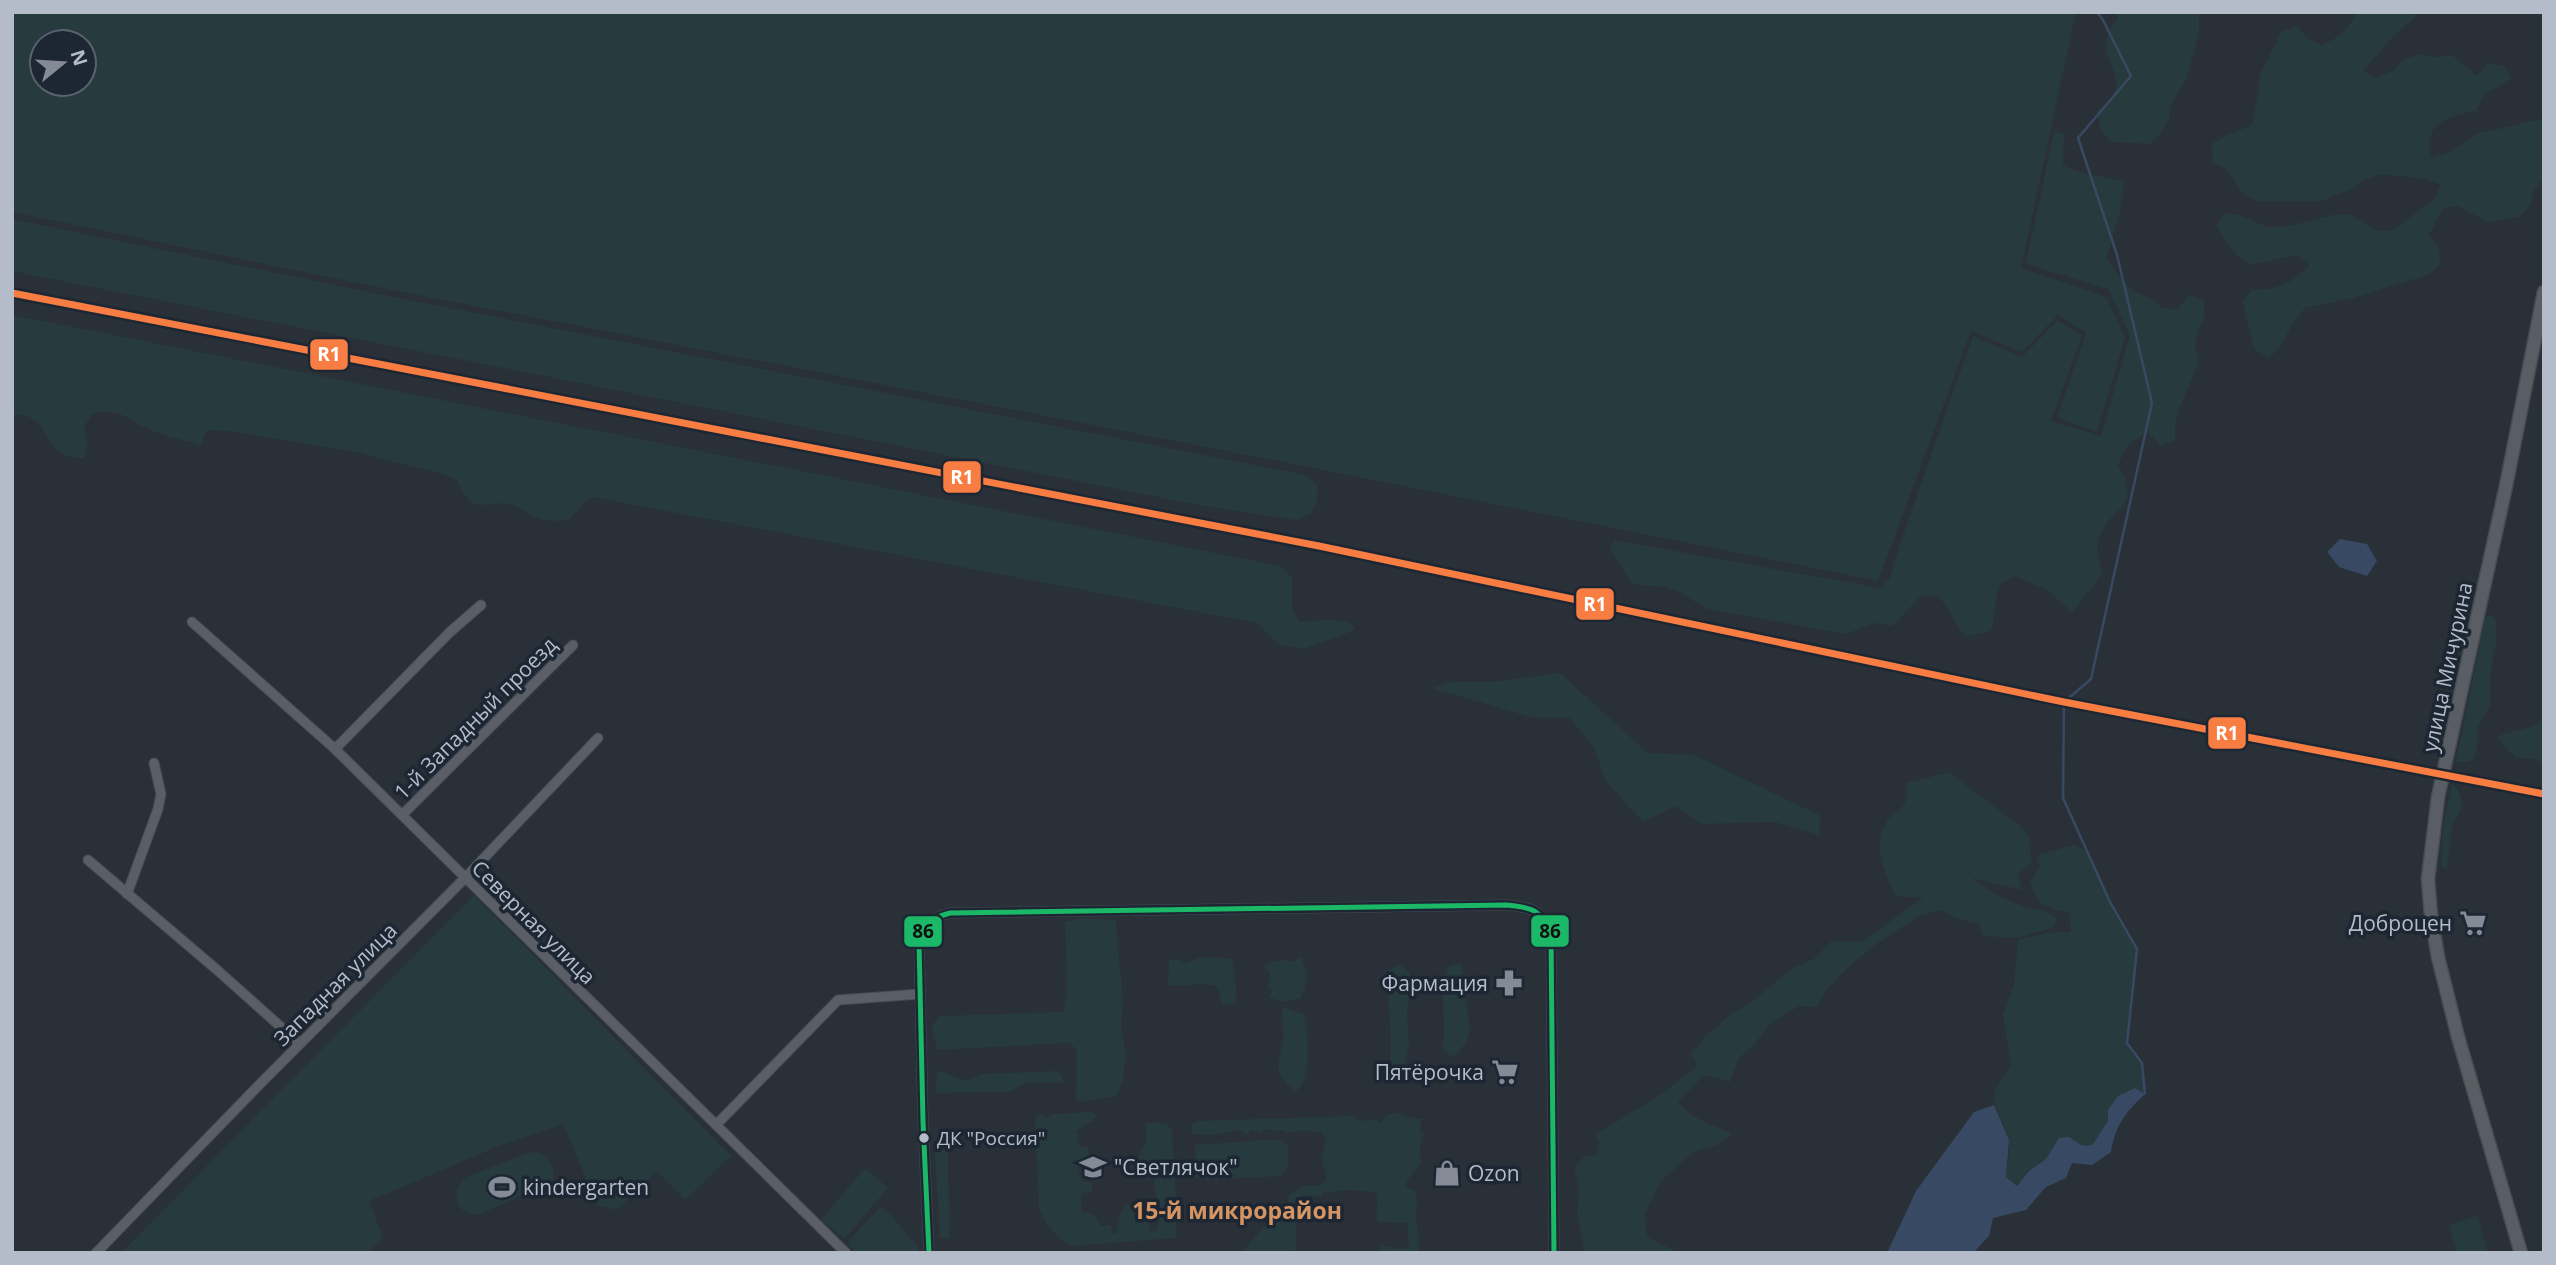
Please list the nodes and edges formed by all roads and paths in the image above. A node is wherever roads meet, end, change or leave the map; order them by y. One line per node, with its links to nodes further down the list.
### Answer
1 (2544, 292): 19 (main road, улица Мичурина)
2 (481, 605): 6 (street)
3 (192, 622): 6 (street, Северная улица)
4 (573, 645): 8 (street, 1-й Западный проезд)
5 (598, 738): 10 (street, Западная улица)
6 (335, 749): 8 (street, Северная улица)
7 (154, 763): 11 (street)
8 (402, 815): 10 (street, Северная улица)
9 (88, 860): 11 (street)
10 (465, 878): 13 (street, Западная улица); 14 (street, Северная улица)
11 (127, 894): 13 (street)
12 (920, 995): 14 (street); 17 (street); 18 (street)
13 (300, 1044): 15 (street, Западная улица)
14 (716, 1125): 16 (street, Северная улица)
15 (96, 1253)
16 (846, 1253)
17 (929, 1253)
18 (1554, 1253)
19 (2521, 1253)

